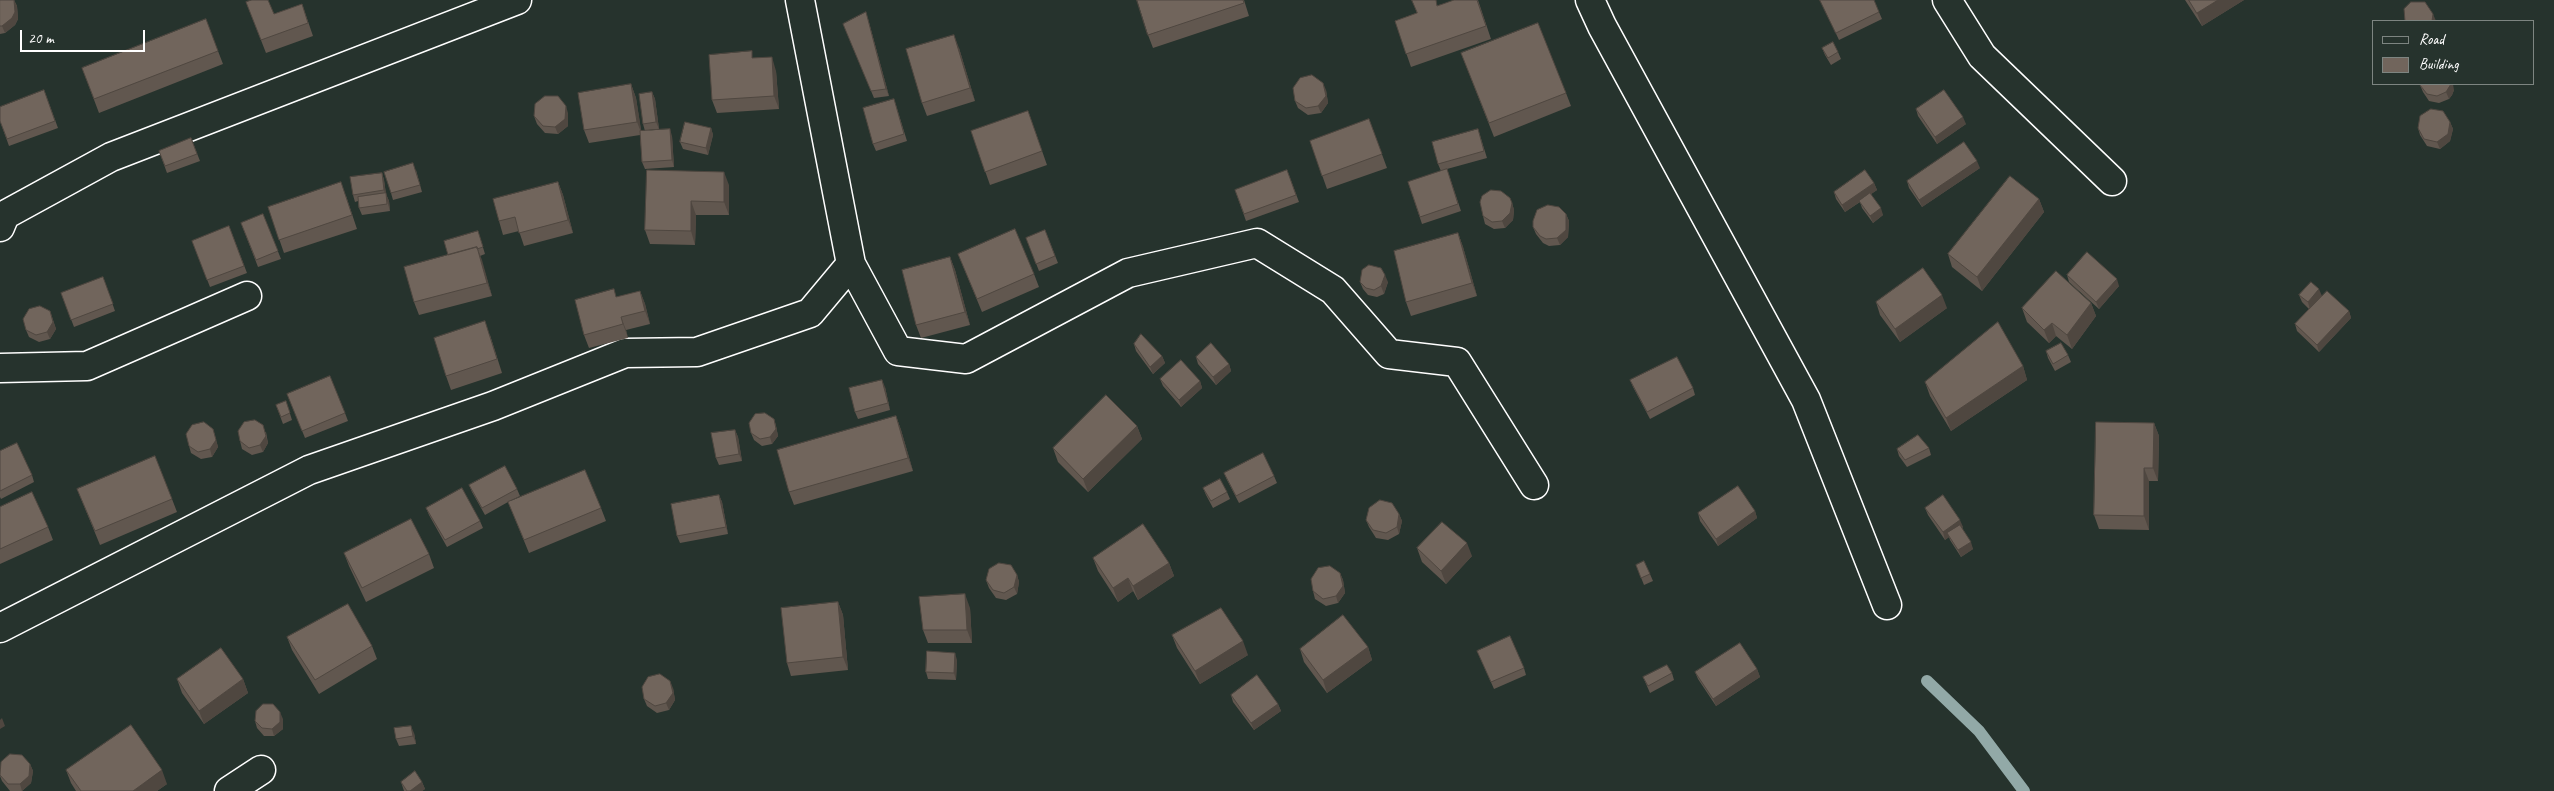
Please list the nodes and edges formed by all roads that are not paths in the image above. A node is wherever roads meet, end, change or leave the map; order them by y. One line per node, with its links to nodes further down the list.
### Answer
1 (517, 0): 6 (street)
2 (800, 0): 7 (street)
3 (1590, 0): 11 (street)
4 (1947, 0): 5 (street)
5 (2112, 181)
6 (0, 227)
7 (851, 264): 10 (street); 12 (street)
8 (247, 296): 9 (street)
9 (0, 368)
10 (1534, 485)
11 (1887, 605)
12 (0, 628)
13 (261, 770): 14 (street)
14 (229, 791)

